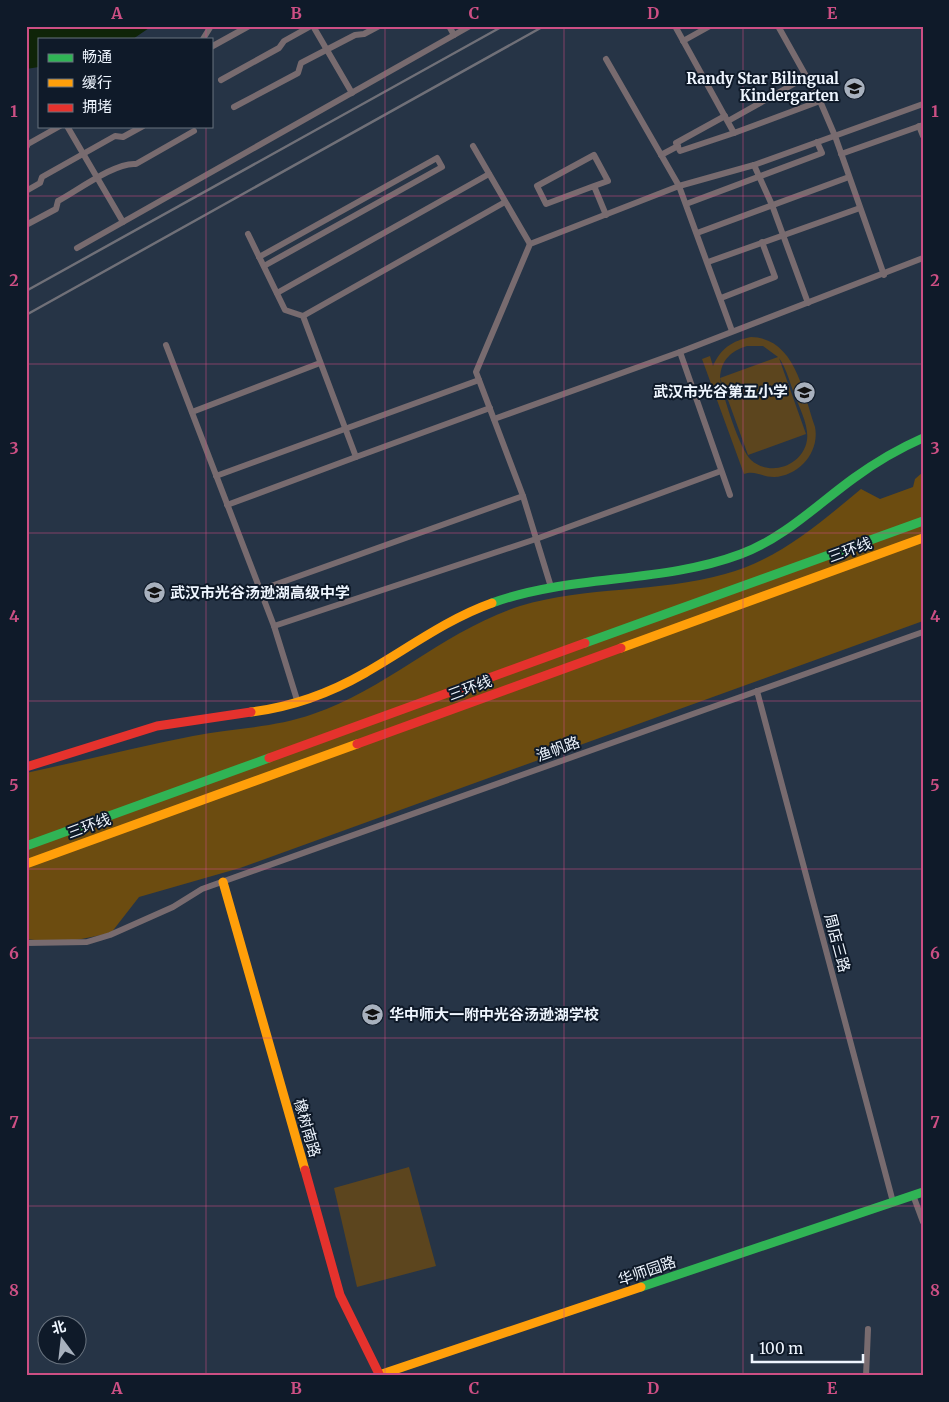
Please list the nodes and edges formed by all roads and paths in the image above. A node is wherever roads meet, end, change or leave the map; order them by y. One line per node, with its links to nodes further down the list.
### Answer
1 (211, 26): 11 (street)
2 (249, 26): 13 (street)
3 (312, 26): 14 (street); 17 (street)
4 (378, 26): 14 (street)
5 (449, 26): 10 (street)
6 (470, 26): 10 (street)
7 (675, 26): 12 (street)
8 (710, 26): 12 (street)
9 (778, 26): 16 (street)
10 (454, 35): 18 (street)
11 (204, 38)
12 (683, 41): 22 (street)
13 (212, 46)
14 (327, 50): 18 (street); 21 (street)
15 (606, 59): 37 (street)
16 (806, 77): 19 (street); 22 (street)
17 (221, 80)
18 (352, 93): 52 (street)
19 (820, 101): 28 (street); 29 (street)
20 (923, 104): 29 (street)
21 (234, 107)
22 (726, 118): 28 (street); 33 (street)
23 (921, 125): 30 (street); 36 (street)
24 (56, 128): 34 (street)
25 (68, 128): 35 (street)
26 (139, 128): 35 (street)
27 (194, 131): 42 (street)
28 (734, 133): 33 (street)
29 (835, 136): 31 (street); 36 (street)
30 (923, 136)
31 (817, 142): 38 (street); 40 (street)
32 (473, 146): 39 (street)
33 (678, 146): 37 (street)
34 (26, 148)
35 (83, 154): 42 (street); 45 (street)
36 (842, 154): 41 (street)
37 (661, 155): 44 (street)
38 (754, 165): 40 (street); 44 (street)
39 (489, 174): 46 (street); 66 (street)
40 (761, 176): 47 (street); 48 (street)
41 (849, 177): 48 (street); 49 (street)
42 (98, 179): 52 (street); 54 (street)
43 (594, 186): 43 (street); 51 (street)
44 (679, 186): 47 (street); 51 (street)
45 (26, 191)
46 (505, 202): 59 (street); 69 (street)
47 (686, 204): 55 (street)
48 (772, 206): 55 (street); 57 (street)
49 (860, 208): 57 (street); 65 (street)
50 (337, 214): 53 (street); 53 (street); 61 (street)
51 (606, 215): 59 (street)
52 (124, 222): 60 (street)
53 (342, 223): 64 (street)
54 (26, 225)
55 (696, 233): 63 (street)
56 (248, 234): 61 (street)
57 (783, 235): 58 (street); 68 (street)
58 (762, 242): 63 (street); 67 (street)
59 (530, 244): 74 (street)
60 (76, 248)
61 (259, 257): 64 (street)
62 (923, 258): 65 (street)
63 (708, 262): 67 (street)
64 (264, 266): 66 (street)
65 (884, 275): 68 (street)
66 (277, 293): 69 (street)
67 (721, 298): 70 (street)
68 (808, 303): 70 (street)
69 (303, 316): 73 (street)
70 (732, 331): 72 (street)
71 (166, 344): 76 (street)
72 (680, 352): 77 (street); 81 (street)
73 (320, 363): 76 (street); 78 (street)
74 (479, 380): 75 (street); 78 (street)
75 (490, 408): 77 (street); 80 (street)
76 (192, 412): 82 (street)
77 (494, 419): 83 (street)
78 (345, 429): 80 (street); 82 (street)
79 (923, 438): 89 (main road)
80 (356, 457): 85 (street)
81 (721, 471): 84 (street); 88 (street)
82 (216, 476): 85 (street)
83 (523, 496): 88 (street); 90 (street)
84 (730, 496)
85 (228, 505): 90 (street)
86 (923, 521): 96 (main road, 三环线)
87 (923, 538): 97 (main road, 三环线)
88 (536, 539): 89 (street); 91 (street)
89 (551, 587): 94 (main road)
90 (260, 590): 91 (street)
91 (274, 626): 94 (street)
92 (923, 632): 93 (street, 渔帆路)
93 (757, 691): 98 (street, 渔帆路); 102 (street, 周店三路)
94 (298, 703): 95 (main road)
95 (26, 767)
96 (26, 846)
97 (26, 864)
98 (223, 882): 99 (street, 渔帆路); 105 (main road, 橡树南路)
99 (26, 943)
100 (923, 1192): 101 (main road, 华师园路)
101 (913, 1196): 102 (main road, 华师园路); 103 (street)
102 (893, 1202): 105 (main road, 华师园路)
103 (923, 1222)
104 (868, 1329): 106 (street)
105 (379, 1375)
106 (866, 1376)

